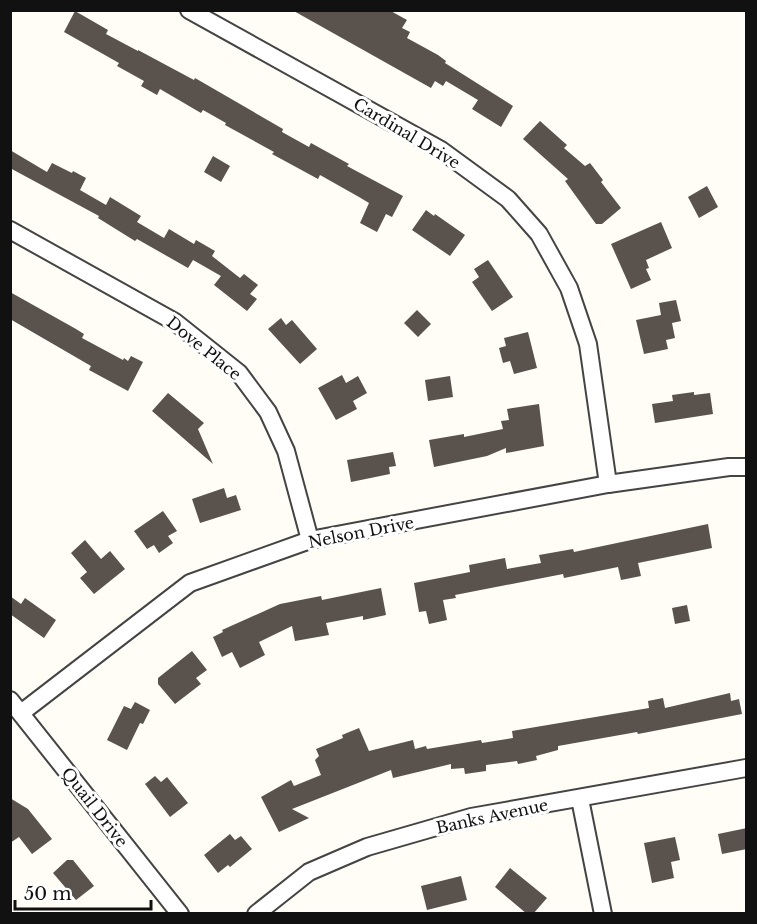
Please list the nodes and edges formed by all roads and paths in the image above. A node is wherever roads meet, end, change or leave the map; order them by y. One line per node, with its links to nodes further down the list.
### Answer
1 (189, 10): 4 (street, Cardinal Drive)
2 (10, 230): 5 (street, Dove Place)
3 (747, 467): 4 (street, Nelson Drive)
4 (608, 484): 5 (street, Nelson Drive)
5 (310, 540): 7 (street, Nelson Drive)
6 (10, 700): 7 (street, Quail Drive)
7 (21, 713): 10 (street, Quail Drive)
8 (747, 768): 9 (street, Banks Avenue)
9 (580, 799): 11 (street, Banks Avenue); 12 (street)
10 (180, 914)
11 (256, 914)
12 (603, 914)

